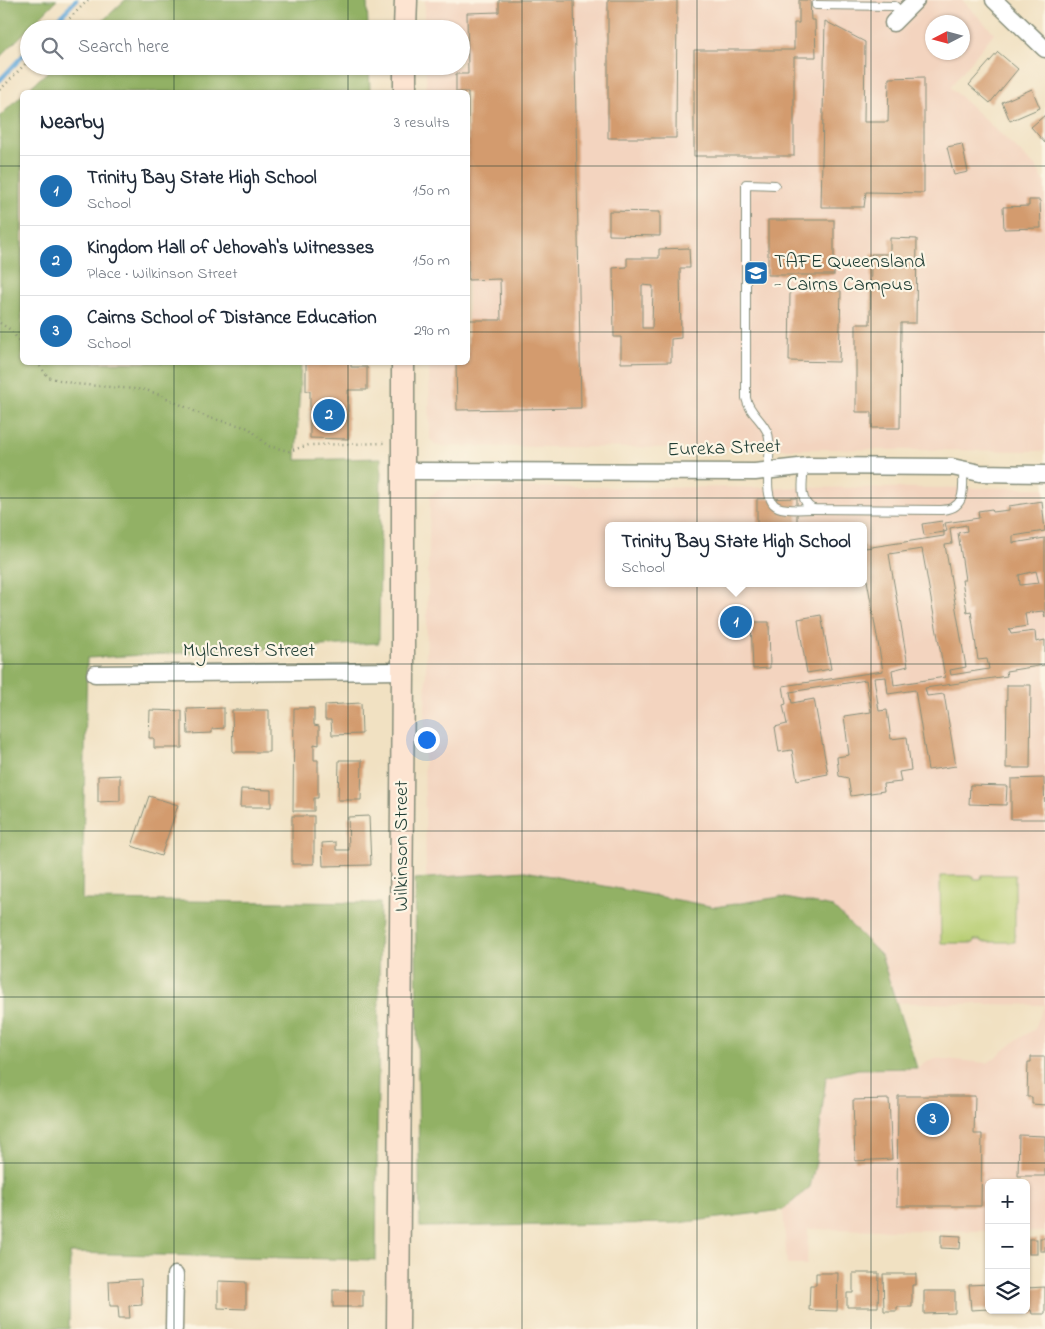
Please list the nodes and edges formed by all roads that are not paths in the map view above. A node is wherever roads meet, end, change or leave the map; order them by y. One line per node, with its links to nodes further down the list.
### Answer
1 (406, 0): 6 (street)
2 (916, 0): 5 (street)
3 (994, 0): 7 (street)
4 (816, 5): 5 (lane)
5 (897, 18)
6 (406, 20)
7 (1045, 49)
8 (405, 75): 9 (street)
9 (405, 90)
10 (775, 184): 15 (lane)
11 (403, 365): 14 (street, Wilkinson Street)
12 (804, 467): 13 (street, Eureka Street); 15 (street, Eureka Street); 17 (lane)
13 (962, 469): 16 (street, Eureka Street); 17 (lane)
14 (402, 471): 15 (street, Eureka Street); 18 (street, Wilkinson Street)
15 (769, 471): 17 (lane)
16 (1045, 474)
17 (813, 509)
18 (404, 671): 19 (street, Mylchrest Street); 22 (street, Wilkinson Street)
19 (96, 674)
20 (174, 1275): 21 (street)
21 (174, 1329)
22 (398, 1329)

